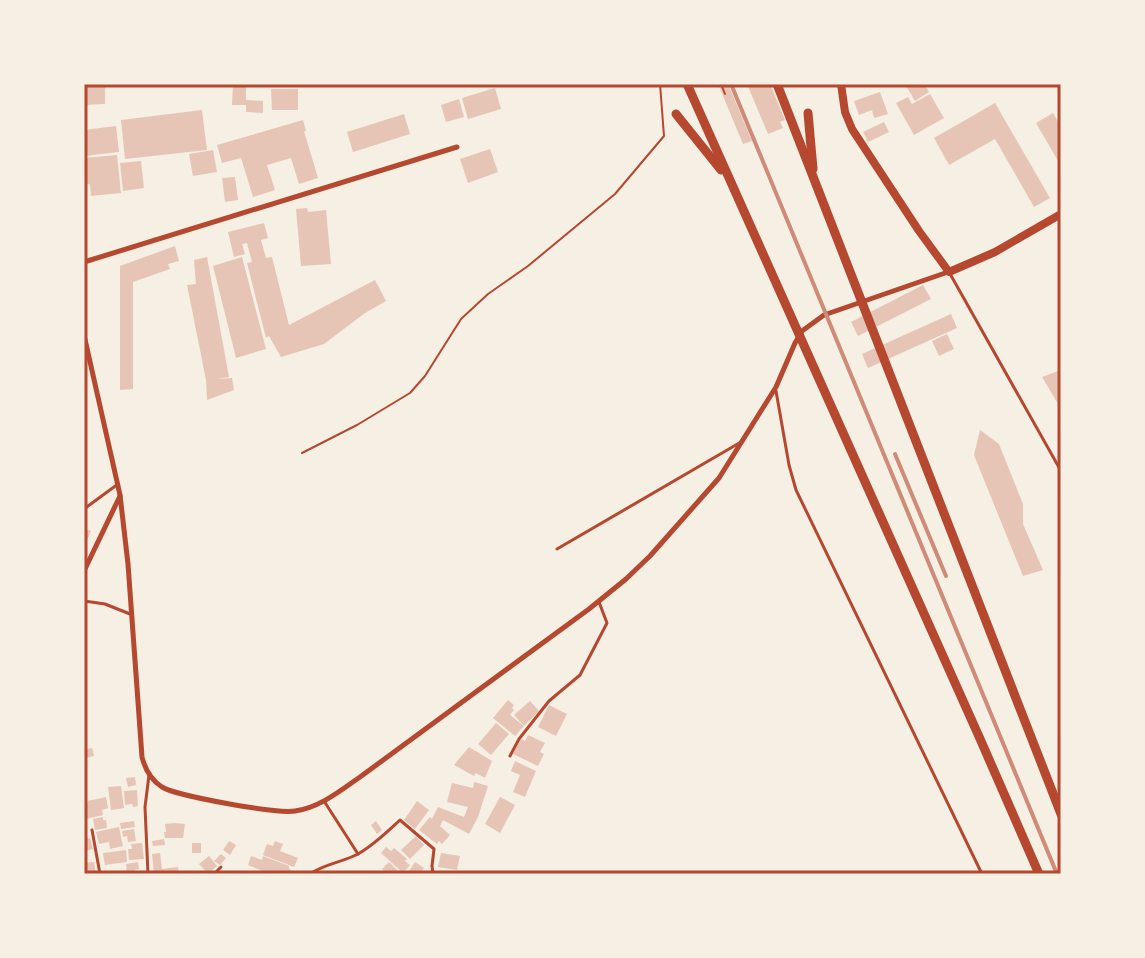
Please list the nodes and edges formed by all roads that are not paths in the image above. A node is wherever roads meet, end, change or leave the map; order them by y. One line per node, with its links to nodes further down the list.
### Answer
1 (687, 84): 8 (main road)
2 (777, 84): 7 (main road)
3 (841, 84): 11 (main road)
4 (808, 113): 7 (main road)
5 (676, 114): 8 (main road)
6 (457, 147): 10 (street)
7 (814, 176): 27 (main road)
8 (733, 185): 37 (main road)
9 (1061, 214): 11 (main road)
10 (84, 262)
11 (949, 272): 13 (street); 15 (lane)
12 (84, 335): 16 (street)
13 (776, 387): 14 (street); 36 (lane)
14 (744, 440): 19 (lane); 22 (street)
15 (1061, 471)
16 (118, 484): 17 (street); 18 (lane)
17 (120, 495): 20 (street); 23 (street)
18 (84, 509)
19 (557, 549)
20 (84, 571)
21 (84, 601): 23 (lane)
22 (599, 602): 24 (lane); 26 (street)
23 (132, 615): 25 (street)
24 (510, 756)
25 (149, 775): 26 (street); 32 (lane)
26 (324, 801): 29 (lane)
27 (1061, 814)
28 (92, 830): 31 (lane)
29 (358, 854): 34 (lane); 35 (lane)
30 (221, 867): 33 (lane)
31 (100, 874)
32 (148, 874)
33 (214, 874)
34 (310, 874)
35 (433, 874)
36 (982, 874)
37 (1039, 874)

